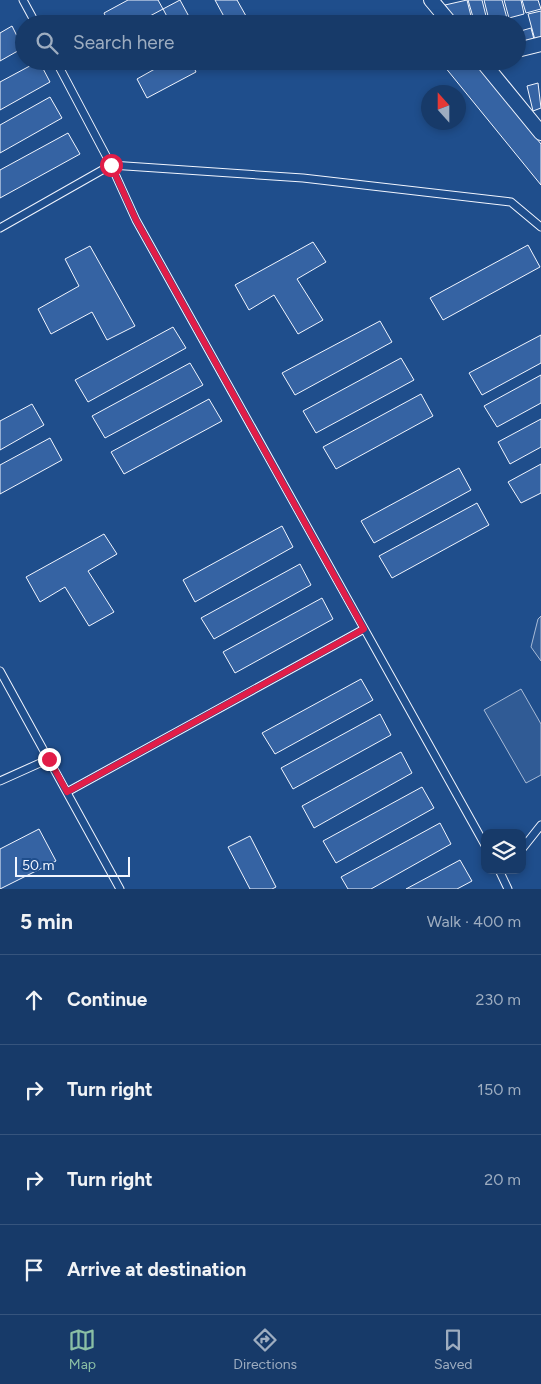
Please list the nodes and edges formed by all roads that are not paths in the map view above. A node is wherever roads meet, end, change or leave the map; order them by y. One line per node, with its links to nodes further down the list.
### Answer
1 (23, 0): 3 (lane)
2 (434, 0): 4 (street)
3 (31, 15)
4 (445, 15)
5 (541, 44): 6 (street)
6 (526, 48)
7 (61, 70): 11 (lane)
8 (491, 70): 9 (street)
9 (535, 115): 10 (street)
10 (541, 133)
11 (111, 165): 12 (lane); 13 (lane); 14 (lane)
12 (541, 227)
13 (0, 228)
14 (364, 629): 18 (lane); 20 (lane)
15 (0, 670): 16 (lane)
16 (49, 759): 17 (lane); 18 (lane)
17 (0, 781)
18 (67, 792): 23 (lane)
19 (541, 826): 21 (lane)
20 (481, 838)
21 (526, 844)
22 (503, 874): 24 (lane)
23 (120, 889)
24 (508, 889)

